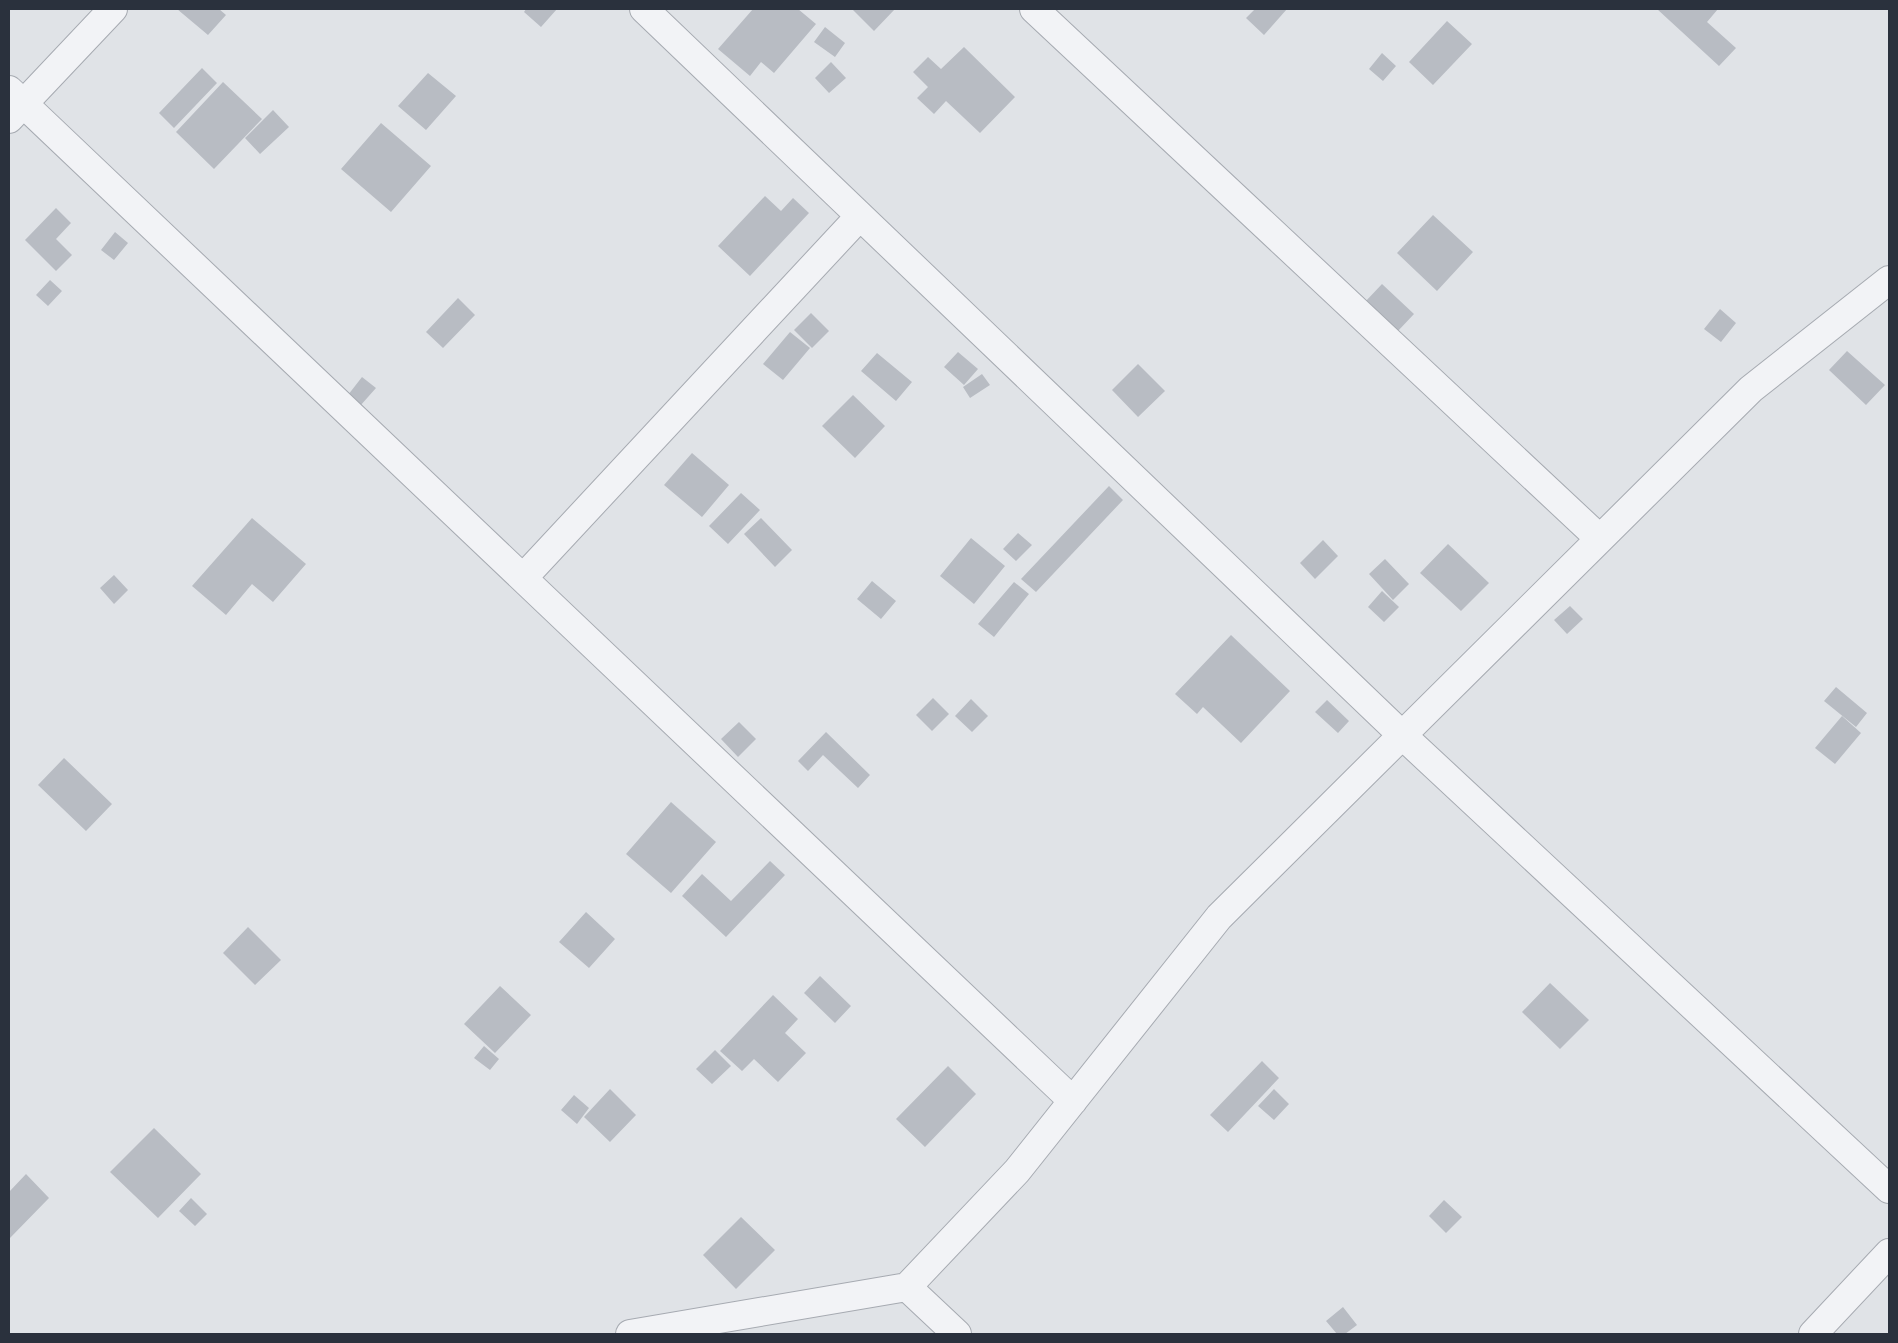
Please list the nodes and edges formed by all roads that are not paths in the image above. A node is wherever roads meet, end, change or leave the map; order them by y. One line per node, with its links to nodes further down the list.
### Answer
1 (113, 9): 4 (street)
2 (644, 9): 5 (street)
3 (1048, 13): 7 (street)
4 (13, 104): 8 (street)
5 (860, 216): 8 (street); 9 (street)
6 (1889, 280): 7 (street)
7 (1600, 539): 9 (street)
8 (523, 578): 10 (street)
9 (1402, 735): 10 (street); 11 (street)
10 (1073, 1100): 13 (street)
11 (1889, 1189)
12 (1889, 1253): 16 (street)
13 (907, 1287): 14 (street); 15 (street)
14 (630, 1334)
15 (957, 1334)
16 (1813, 1334)

